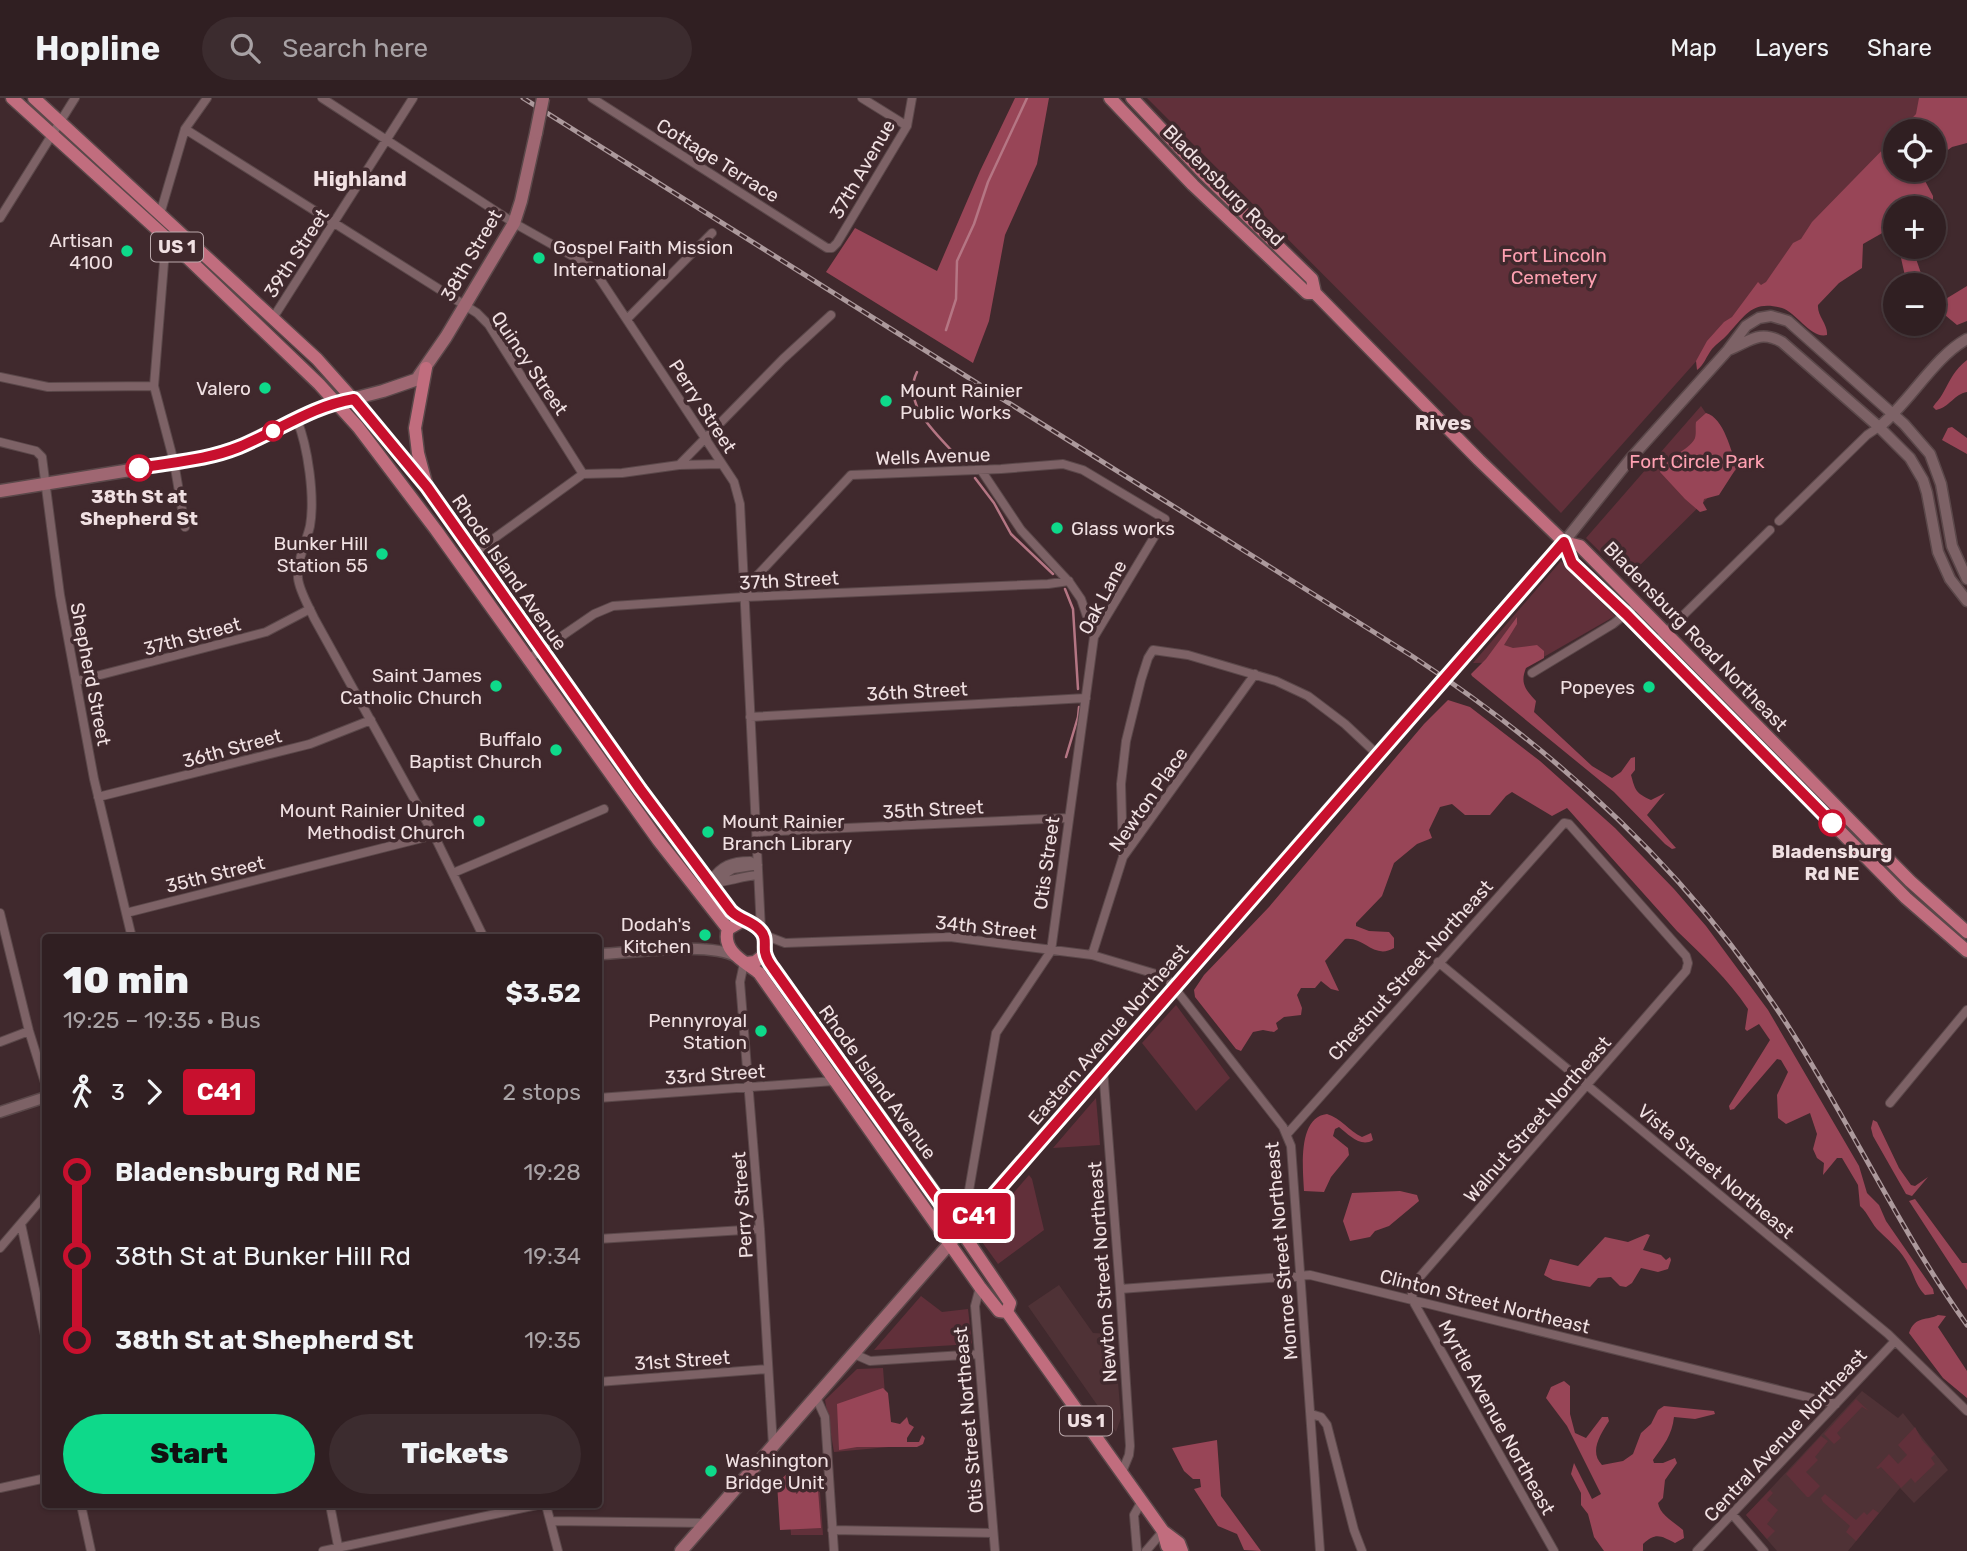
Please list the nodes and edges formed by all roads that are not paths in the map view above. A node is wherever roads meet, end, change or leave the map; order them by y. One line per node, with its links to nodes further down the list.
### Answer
1 (12, 98): 16 (main road, Rhode Island Avenue / US 1)
2 (34, 98): 13 (main road, Rhode Island Avenue / US 1)
3 (75, 98): 13 (street)
4 (207, 98): 15 (street)
5 (322, 98): 17 (street, Perry Street)
6 (413, 98): 17 (street, 39th Street)
7 (543, 98): 21 (main road, 38th Street, bridge)
8 (592, 98): 24 (street, Cottage Terrace)
9 (862, 98): 14 (street)
10 (912, 98): 14 (street, 37th Avenue)
11 (1110, 98): 25 (main road, Bladensburg Road)
12 (1132, 98): 25 (main road, Bladensburg Road)
13 (60, 122): 16 (street); 18 (main road, Rhode Island Avenue / US 1)
14 (907, 126): 24 (street, 37th Avenue)
15 (185, 128): 18 (street); 20 (street, Quincy Street)
16 (52, 136): 19 (street); 23 (main road, Rhode Island Avenue / US 1)
17 (387, 140): 20 (street, 39th Street); 21 (street, Perry Street)
18 (160, 214): 28 (main road, Rhode Island Avenue / US 1)
19 (0, 218)
20 (335, 221): 26 (street, Quincy Street); 28 (street, 39th Street)
21 (514, 223): 26 (main road, 38th Street); 29 (street, Perry Street)
22 (712, 233): 29 (street)
23 (166, 238): 34 (street); 36 (main road, Rhode Island Avenue / US 1)
24 (827, 248)
25 (1315, 293): 54 (main road, Bladensburg Road)
26 (465, 304): 32 (main road, 38th Street); 46 (street, Quincy Street)
27 (831, 315): 40 (street)
28 (273, 318): 35 (main road, Rhode Island Avenue / US 1)
29 (627, 319): 40 (street, Perry Street)
30 (1967, 339): 37 (street)
31 (1728, 350): 37 (street); 39 (street); 54 (street)
32 (426, 369): 35 (main road, 38th Street); 48 (main road)
33 (0, 377): 34 (street)
34 (154, 386): 42 (street)
35 (354, 399): 36 (main road, 38th Street); 48 (main road, Rhode Island Avenue / US 1)
36 (335, 402): 38 (main road, 38th Street); 67 (main road, Rhode Island Avenue / US 1)
37 (1895, 415): 39 (street); 56 (street)
38 (297, 420): 42 (main road, 38th Street); 61 (street)
39 (1879, 427): 51 (street); 59 (street)
40 (706, 439): 43 (street); 44 (street, Perry Street)
41 (0, 442): 47 (street, Shepherd Street)
42 (174, 462): 47 (main road, 38th Street); 52 (street)
43 (679, 464): 44 (street); 46 (street)
44 (721, 464): 58 (street, Perry Street)
45 (981, 470): 50 (street, Wells Avenue); 57 (street); 58 (street, Wells Avenue)
46 (583, 474): 55 (street)
47 (45, 485): 49 (main road, 38th Street); 71 (street, Shepherd Street)
48 (427, 487): 55 (main road, Rhode Island Avenue / US 1)
49 (0, 491)
50 (1165, 519): 64 (street, Oak Lane)
51 (1779, 521)
52 (185, 527)
53 (1770, 530): 63 (street)
54 (1564, 542): 60 (main road, Bladensburg Road Northeast); 62 (main road, Bladensburg Road Northeast); 76 (main road, Eastern Avenue Northeast, bridge)
55 (474, 553): 66 (main road, Rhode Island Avenue / US 1)
56 (1967, 579)
57 (1069, 581): 58 (street, 37th Street); 64 (street)
58 (744, 597): 66 (street, 37th Street); 74 (street, Perry Street)
59 (1967, 601)
60 (1638, 604): 62 (street); 63 (main road, Bladensburg Road Northeast)
61 (310, 609): 71 (street, 37th Street); 75 (street)
62 (1626, 614): 65 (main road, Bladensburg Road Northeast); 68 (street)
63 (1667, 632): 65 (street); 70 (main road, Bladensburg Road Northeast)
64 (1094, 637): 73 (street, Oak Lane)
65 (1655, 643): 72 (main road, Bladensburg Road Northeast)
66 (541, 650): 67 (street, 37th Street); 87 (main road, Rhode Island Avenue / US 1)
67 (527, 660): 87 (main road, Rhode Island Avenue / US 1)
68 (1532, 673)
69 (1255, 674): 76 (street); 83 (street, Newton Place); 83 (street)
70 (1707, 675): 72 (main road); 93 (main road, Bladensburg Road Northeast)
71 (77, 681): 77 (street, Shepherd Street)
72 (1697, 685): 101 (main road, Bladensburg Road Northeast)
73 (1086, 698): 74 (street, 36th Street); 79 (street, Otis Street)
74 (750, 717): 81 (street, Perry Street)
75 (371, 719): 77 (street, 36th Street); 82 (street)
76 (1377, 754): 107 (main road, Eastern Avenue Northeast)
77 (98, 797): 90 (street, Shepherd Street)
78 (604, 809): 85 (street)
79 (1068, 818): 81 (street, 35th Street); 100 (street, Otis Street)
80 (1557, 829): 106 (street, Chestnut Street Northeast); 114 (street, Walnut Street Northeast)
81 (757, 832): 84 (street, Perry Street)
82 (434, 835): 85 (street); 90 (street, 35th Street)
83 (1123, 857): 104 (street, Newton Place)
84 (758, 863): 86 (street, Perry Street); 87 (street)
85 (453, 873): 96 (street)
86 (758, 876): 87 (street); 88 (street, Perry Street)
87 (705, 887): 91 (main road, Rhode Island Avenue / US 1); 92 (main road, Rhode Island Avenue / US 1)
88 (759, 895): 91 (street, Perry Street); 94 (street, Perry Street)
89 (0, 913): 97 (street)
90 (126, 913): 95 (street, Shepherd Street)
91 (744, 921): 92 (main road); 94 (main road, US 1)
92 (727, 932): 99 (street); 105 (main road, US 1)
93 (1967, 932)
94 (762, 933): 98 (street, 34th Street); 102 (main road, US 1)
95 (131, 934)
96 (482, 934)
97 (3, 943): 109 (street)
98 (785, 943): 100 (street, 34th Street); 102 (street, 34th Street)
99 (697, 949): 103 (street); 105 (street)
100 (1051, 951): 104 (street, 34th Street); 123 (street, Otis Street)
101 (1967, 951)
102 (766, 952): 105 (main road); 123 (main road, Rhode Island Avenue / US 1)
103 (602, 954)
104 (1092, 955): 107 (street, 34th Street)
105 (743, 961): 113 (main road, Rhode Island Avenue / US 1); 115 (street, Perry Street)
106 (1438, 962): 114 (street, Vista Street Northeast); 120 (street, Chestnut Street Northeast)
107 (1174, 988): 111 (main road, Eastern Avenue Northeast); 120 (street, Monroe Street Northeast)
108 (1967, 1010): 118 (street)
109 (29, 1031): 110 (street); 112 (street)
110 (0, 1042)
111 (1103, 1069): 123 (main road, Eastern Avenue Northeast); 130 (street, Newton Street Northeast)
112 (42, 1073)
113 (834, 1081): 115 (street, 33rd Street); 126 (main road, Rhode Island Avenue / US 1)
114 (1587, 1085): 131 (street, Walnut Street Northeast); 134 (street, Vista Street Northeast)
115 (749, 1087): 117 (street, 33rd Street); 124 (street, Perry Street)
116 (42, 1098): 119 (street)
117 (602, 1098)
118 (1890, 1103)
119 (0, 1112)
120 (1288, 1133): 128 (street, Monroe Street Northeast)
121 (42, 1198): 122 (street)
122 (21, 1224): 127 (street); 133 (street)
123 (963, 1228): 126 (main road, Eastern Avenue Northeast); 132 (main road, US 1)
124 (760, 1229): 125 (street); 137 (street, Perry Street)
125 (602, 1239)
126 (950, 1244): 129 (main road, US 1); 135 (main road, Eastern Avenue Northeast)
127 (0, 1248)
128 (1300, 1275): 130 (street, Clinton Street Northeast); 131 (street, Clinton Street Northeast); 142 (street, Monroe Street Northeast)
129 (980, 1287): 132 (main road, US 1); 136 (street, Otis Street Northeast)
130 (1121, 1289): 144 (street, Newton Street Northeast)
131 (1412, 1299): 140 (street, Clinton Street Northeast); 171 (street, Myrtle Avenue Northeast)
132 (1007, 1312): 144 (main road, US 1)
133 (42, 1324)
134 (1895, 1341): 140 (street, Central Avenue Northeast); 141 (street, Vista Street Northeast)
135 (853, 1354): 136 (street); 139 (main road, Eastern Avenue Northeast)
136 (979, 1354): 157 (street, Otis Street Northeast)
137 (768, 1369): 138 (street, 31st Street); 143 (street, Perry Street)
138 (602, 1382)
139 (816, 1397): 143 (main road, Eastern Avenue Northeast); 155 (street)
140 (1836, 1404): 152 (street, Central Avenue Northeast)
141 (1967, 1411)
142 (1311, 1414): 169 (street, Monroe Street Northeast); 170 (street)
143 (773, 1446): 154 (main road, Eastern Avenue Northeast)
144 (1122, 1472): 147 (main road, US 1)
145 (42, 1479): 146 (street)
146 (0, 1488)
147 (1142, 1501): 156 (main road, US 1); 165 (street)
148 (82, 1508): 159 (street)
149 (331, 1508): 158 (street)
150 (524, 1508): 158 (street)
151 (547, 1508): 153 (street)
152 (1732, 1514): 172 (street, Central Avenue Northeast); 173 (street)
153 (551, 1521): 154 (street); 161 (street)
154 (706, 1523): 162 (main road, Eastern Avenue Northeast)
155 (832, 1530): 157 (street); 163 (street)
156 (1163, 1531): 166 (street); 167 (main road, US 1); 168 (main road, US 1)
157 (993, 1533): 164 (street, Otis Street Northeast)
158 (339, 1549): 160 (street)
159 (91, 1551)
160 (323, 1551)
161 (558, 1551)
162 (681, 1551)
163 (834, 1551)
164 (995, 1551)
165 (1136, 1551)
166 (1146, 1551)
167 (1174, 1551)
168 (1182, 1551)
169 (1320, 1551)
170 (1362, 1551)
171 (1554, 1551)
172 (1697, 1551)
173 (1764, 1551)

